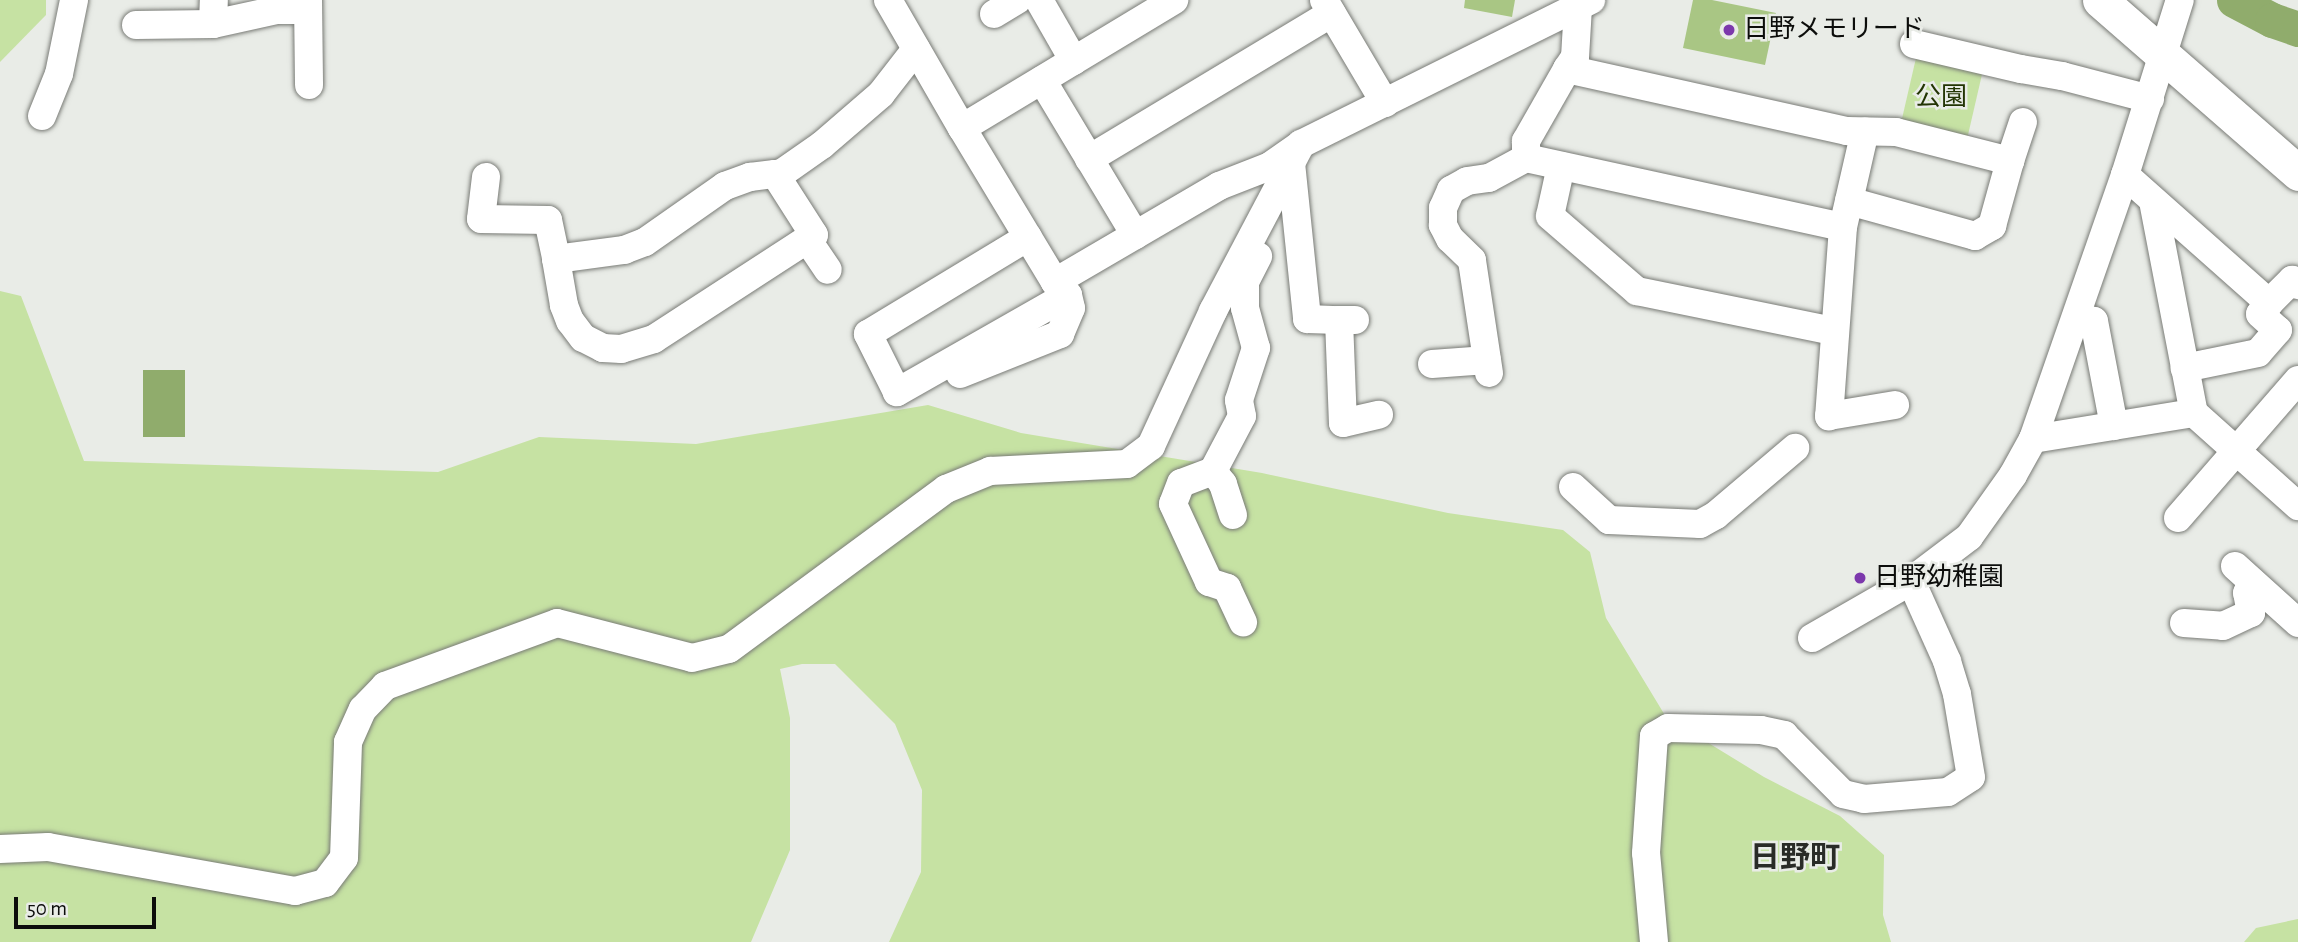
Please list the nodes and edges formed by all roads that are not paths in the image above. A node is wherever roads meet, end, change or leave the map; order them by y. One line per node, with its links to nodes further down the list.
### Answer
1 (74, 0): 22 (street)
2 (888, 0): 13 (street)
3 (1039, 0): 15 (street)
4 (1174, 0): 15 (street)
5 (2100, 0): 14 (main road)
6 (1585, 3): 16 (street); 20 (street)
7 (308, 5): 10 (street); 18 (street)
8 (1328, 7): 20 (street); 28 (street)
9 (2177, 10): 14 (street)
10 (213, 12): 11 (street)
11 (135, 25)
12 (1914, 44): 19 (street)
13 (916, 50): 21 (street); 24 (street); 32 (street)
14 (2164, 54): 19 (street); 31 (main road)
15 (1074, 61): 17 (street)
16 (1567, 69): 25 (street); 27 (street)
17 (1042, 80): 24 (street); 28 (street)
18 (309, 85)
19 (2150, 99): 33 (street)
20 (1385, 103): 26 (street)
21 (827, 115)
22 (42, 116)
23 (2023, 122): 29 (street)
24 (962, 128): 38 (street)
25 (1865, 131): 29 (street); 36 (street)
26 (1296, 154): 37 (street); 39 (street); 53 (street)
27 (1526, 158): 30 (street); 48 (street)
28 (1089, 159): 37 (street)
29 (2010, 161): 36 (street)
30 (1561, 166): 36 (street); 47 (street)
31 (2298, 173)
32 (775, 174): 40 (street); 41 (street)
33 (2125, 175): 35 (street); 46 (street)
34 (486, 177): 41 (street)
35 (2153, 201): 45 (street); 49 (street)
36 (1846, 214): 47 (street)
37 (1135, 235): 44 (street)
38 (1028, 237): 44 (street); 44 (street)
39 (1251, 238): 59 (street); 70 (street)
40 (807, 239): 41 (street); 42 (street)
41 (556, 260)
42 (828, 270)
43 (2295, 282): 45 (street)
44 (1062, 288)
45 (2269, 303): 49 (street)
46 (2076, 318): 55 (street); 56 (street)
47 (1833, 331): 54 (street)
48 (1432, 365)
49 (2185, 368): 52 (street)
50 (2298, 380): 58 (street)
51 (1895, 405): 54 (street)
52 (2194, 413): 55 (street); 58 (street)
53 (1379, 415)
54 (1829, 416): 57 (street)
55 (2114, 426): 56 (street)
56 (2033, 439): 65 (street)
57 (1795, 448): 60 (street); 61 (street)
58 (2236, 451): 62 (street); 64 (street)
59 (1213, 471): 63 (street); 66 (street)
60 (1784, 480)
61 (1589, 492)
62 (2298, 506)
63 (1233, 515)
64 (2178, 518)
65 (1911, 580): 69 (street); 71 (street)
66 (1243, 623)
67 (2184, 623): 68 (street)
68 (2298, 623)
69 (1812, 638)
70 (0, 849)
71 (1654, 942)

